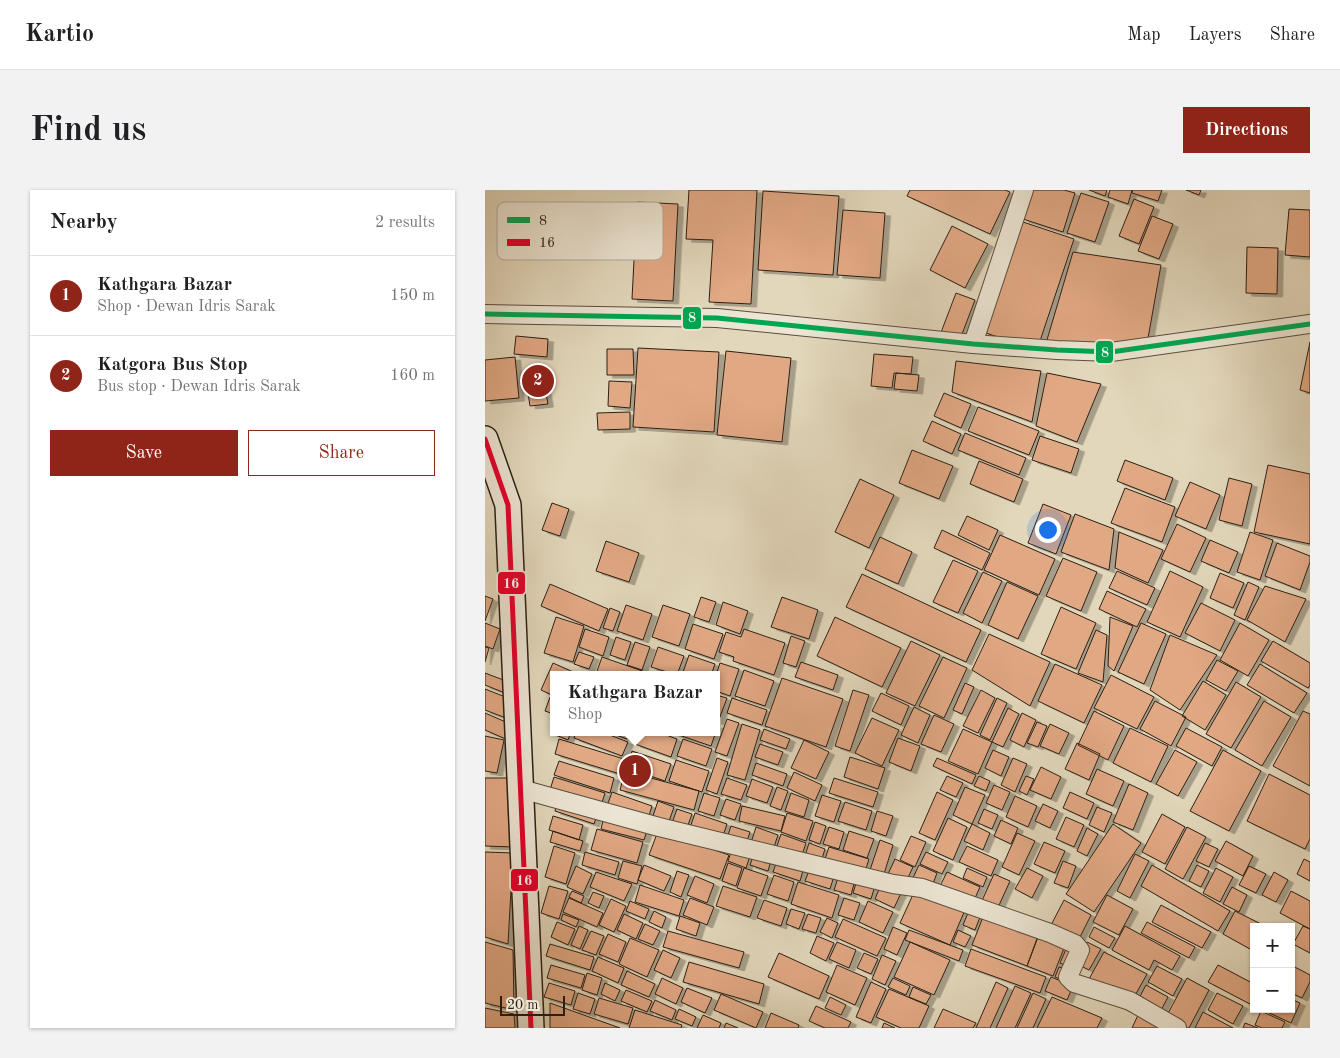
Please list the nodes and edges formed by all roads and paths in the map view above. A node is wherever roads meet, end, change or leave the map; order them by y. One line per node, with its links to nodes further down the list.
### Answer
1 (1024, 190): 4 (street)
2 (485, 314): 4 (street)
3 (1310, 324): 4 (street)
4 (973, 344)
5 (485, 439): 6 (main road)
6 (521, 789): 7 (main road); 8 (street)
7 (531, 1028)
8 (1177, 1028)

